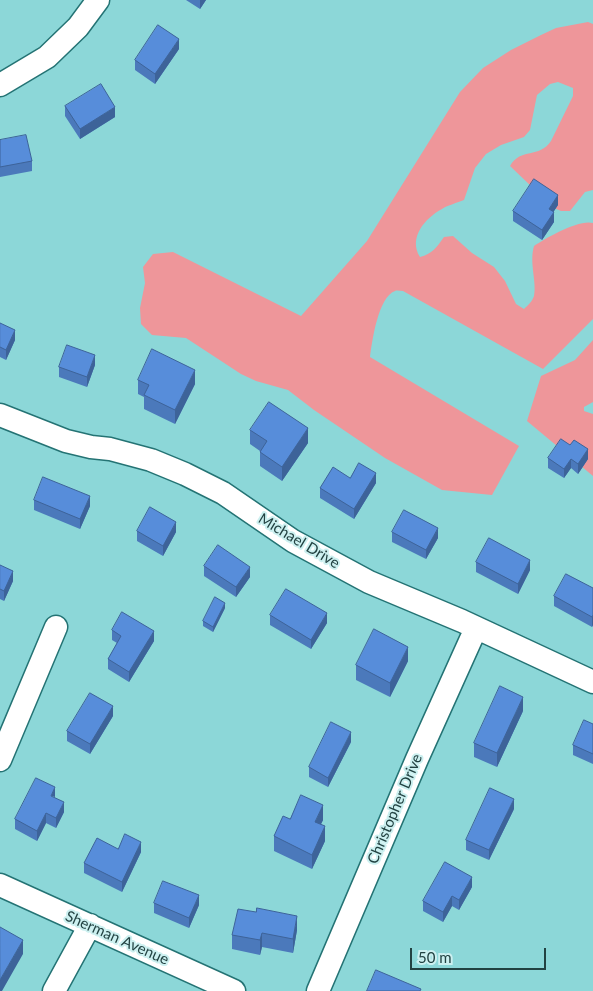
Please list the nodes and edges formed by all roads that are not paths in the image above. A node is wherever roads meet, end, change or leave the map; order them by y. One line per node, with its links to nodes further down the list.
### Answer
1 (98, 0): 2 (street)
2 (0, 85)
3 (0, 415): 5 (street, Michael Drive)
4 (56, 627): 7 (street)
5 (476, 628): 6 (street, Michael Drive); 12 (street, Christopher Drive)
6 (593, 682)
7 (0, 760)
8 (0, 885): 9 (street, Sherman Avenue)
9 (90, 925): 10 (street); 11 (street, Sherman Avenue)
10 (54, 991)
11 (234, 991)
12 (318, 991)

